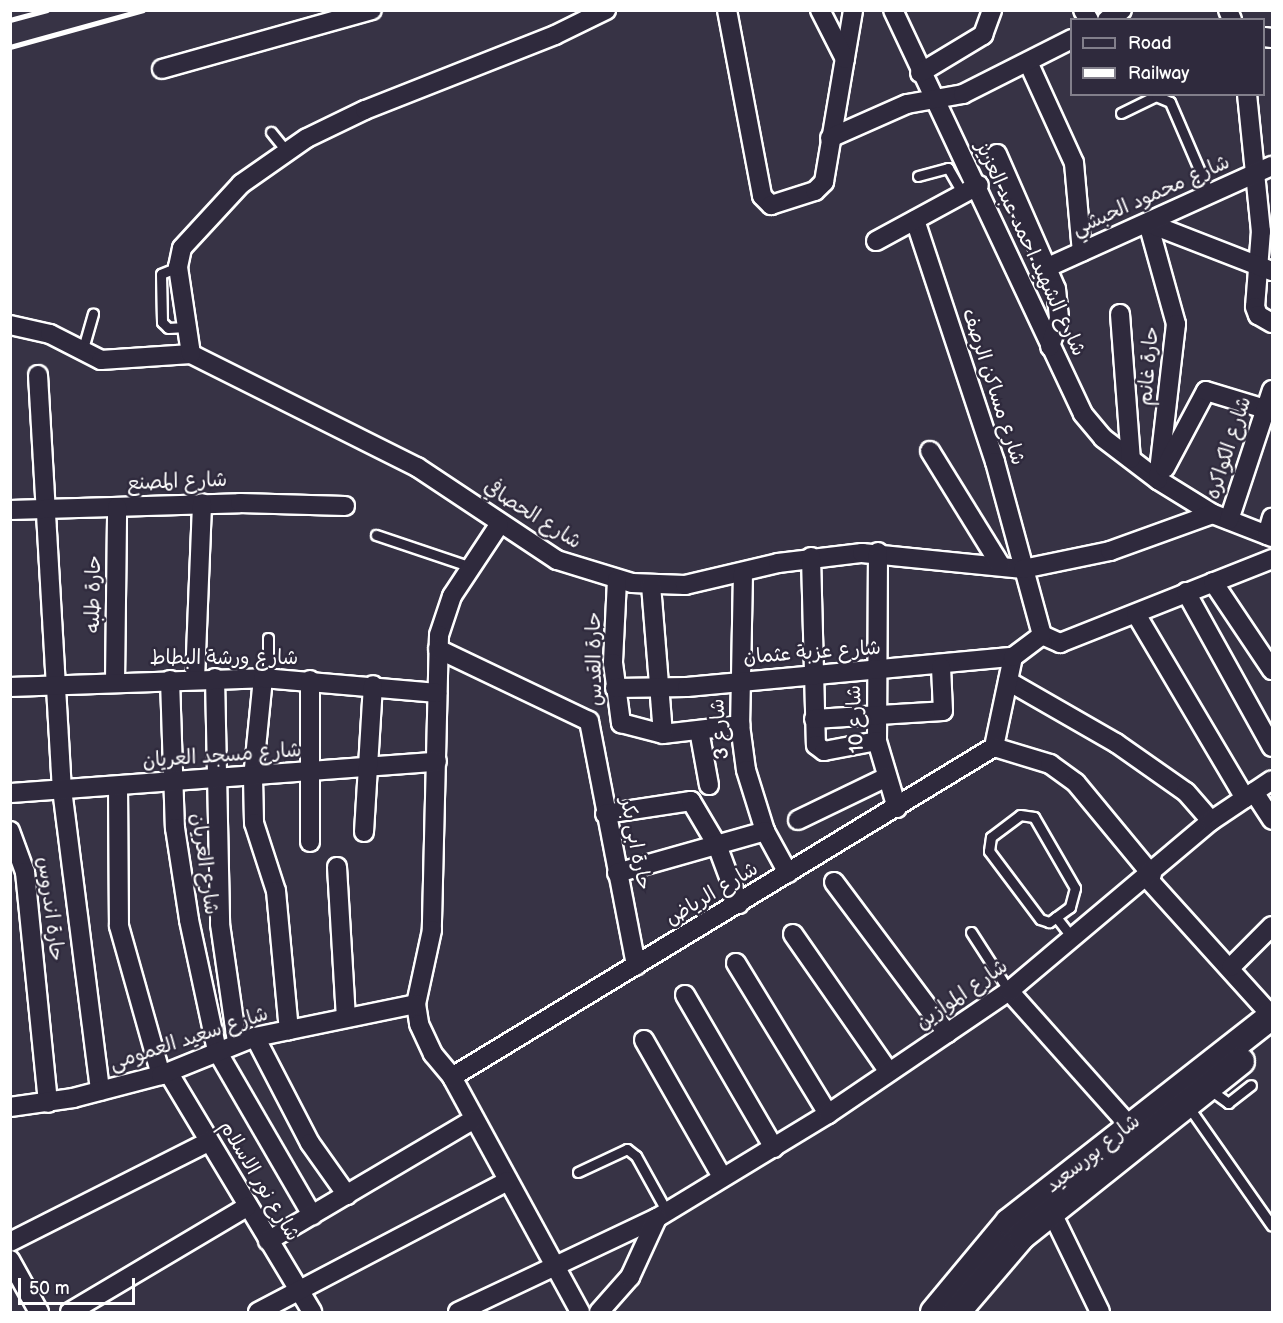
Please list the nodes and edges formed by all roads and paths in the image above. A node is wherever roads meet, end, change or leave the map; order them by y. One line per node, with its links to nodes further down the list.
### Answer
1 (372, 10): 11 (street)
2 (606, 10): 18 (street)
3 (727, 10): 17 (street)
4 (820, 10): 9 (street)
5 (853, 10): 9 (street)
6 (893, 10): 12 (street, شارع الشهيد احمد عبد العزيز)
7 (992, 10): 12 (street)
8 (1070, 40): 10 (street)
9 (845, 59): 17 (street)
10 (1028, 62): 14 (street); 28 (street)
11 (162, 69)
12 (920, 73): 14 (street, شارع الشهيد احمد عبد العزيز)
13 (1247, 96): 21 (street)
14 (932, 98): 17 (street); 23 (street, شارع الشهيد احمد عبد العزيز)
15 (1121, 113): 24 (lane)
16 (271, 132): 18 (lane)
17 (830, 138)
18 (287, 152): 37 (street)
19 (997, 154): 29 (street)
20 (1272, 166): 21 (street, شارع محمود الحبشي)
21 (1256, 173): 24 (street, شارع محمود الحبشي); 30 (street)
22 (918, 176): 23 (lane)
23 (971, 189): 25 (street); 35 (street, شارع الشهيد احمد عبد العزيز)
24 (1210, 195): 26 (street, شارع محمود الحبشي)
25 (915, 220): 27 (street); 59 (street, شارع مساكن الرصف)
26 (1148, 223): 28 (street, شارع محمود الحبشي); 30 (street); 43 (street, حارة غانم)
27 (876, 241)
28 (1082, 252): 29 (street, شارع محمود الحبشي)
29 (1048, 267): 35 (street)
30 (1265, 269): 33 (street)
31 (93, 314): 36 (lane)
32 (1120, 314): 42 (street)
33 (1267, 320)
34 (10, 325): 36 (street)
35 (1050, 347): 42 (street, شارع الشهيد احمد عبد العزيز)
36 (82, 352): 37 (street)
37 (191, 354): 51 (street, شارع الحصافي)
38 (38, 375): 47 (street)
39 (1272, 390): 40 (street, شارع الكواكره)
40 (1269, 410): 43 (street); 49 (street, شارع الكواكره)
41 (930, 452): 57 (street)
42 (1131, 459): 43 (street, شارع الشهيد احمد عبد العزيز)
43 (1158, 480): 49 (street, شارع الشهيد احمد عبد العزيز)
44 (202, 503): 45 (street, شارع المصنع); 46 (street, شارع المصنع); 76 (street)
45 (345, 506)
46 (117, 507): 47 (street, شارع المصنع); 81 (street, حارة طلبه)
47 (48, 508): 48 (street, شارع المصنع); 82 (street)
48 (10, 510)
49 (1221, 517): 53 (street, شارع الشهيد احمد عبد العزيز); 59 (street, شارع الحصافي)
50 (1272, 518): 53 (street)
51 (499, 525): 58 (street); 61 (street, شارع الحصافي)
52 (376, 535): 58 (lane)
53 (1270, 536)
54 (878, 552): 55 (street, شارع الحصافي); 57 (street, شارع الحصافي); 72 (street, شارع 10)
55 (811, 557): 60 (street, شارع الحصافي); 73 (street)
56 (1270, 565): 62 (street)
57 (1000, 566): 59 (street, شارع الحصافي)
58 (471, 567): 68 (street)
59 (1023, 569): 66 (street, شارع مساكن الرصف)
60 (743, 572): 63 (street, شارع الحصافي); 79 (street, شارع 3)
61 (617, 580): 63 (street, شارع الحصافي); 85 (street, حارة القدس)
62 (1213, 582): 64 (street); 71 (street)
63 (651, 585): 86 (street)
64 (1186, 592): 65 (street); 95 (street)
65 (1136, 614): 66 (street); 108 (street)
66 (1042, 635): 69 (street)
67 (268, 638): 75 (lane)
68 (438, 649): 87 (street); 110 (street, حارة ابى بكر)
69 (1013, 657): 70 (street, شارع عزبة عثمان); 80 (street)
70 (941, 667): 72 (street, شارع عزبة عثمان); 88 (street)
71 (1272, 667)
72 (876, 671): 73 (street, شارع عزبة عثمان); 88 (street, شارع 10)
73 (810, 675): 79 (street, شارع عزبة عثمان); 89 (street)
74 (215, 678): 75 (street, شارع ورشة البطاط); 76 (street, شارع ورشة البطاط); 101 (street)
75 (265, 678): 78 (street, شارع ورشة البطاط); 99 (street)
76 (195, 679): 77 (street, شارع ورشة البطاط)
77 (170, 680): 81 (street, شارع ورشة البطاط); 103 (street, شارع العريان)
78 (310, 680): 83 (street, شارع ورشة البطاط); 98 (street)
79 (740, 681): 86 (street, شارع عزبة عثمان); 90 (street, شارع 3)
80 (1008, 681): 94 (street); 113 (street)
81 (115, 682): 82 (street, شارع ورشة البطاط)
82 (56, 683): 84 (street, شارع ورشة البطاط); 106 (street)
83 (373, 685): 87 (street, شارع ورشة البطاط); 97 (street)
84 (10, 687)
85 (615, 688): 86 (street, شارع عزبة عثمان); 92 (street, حارة القدس)
86 (658, 689): 92 (street)
87 (437, 693): 96 (street)
88 (876, 716): 89 (street); 93 (street, شارع 10)
89 (814, 719): 93 (street)
90 (740, 725): 91 (street, حارة القدس); 115 (street, شارع 3)
91 (699, 730): 92 (street, حارة القدس); 104 (street)
92 (663, 734)
93 (877, 741): 100 (street, شارع 10)
94 (994, 747): 109 (street, شارع الرياض); 122 (street)
95 (1272, 747)
96 (437, 762): 97 (street, شارع مسجد العريان); 135 (street)
97 (367, 768): 98 (street, شارع مسجد العريان); 116 (street)
98 (309, 773): 99 (street, شارع مسجد العريان); 117 (street)
99 (253, 778): 101 (street, شارع مسجد العريان); 138 (street)
100 (885, 778): 109 (street, شارع 10); 111 (street)
101 (214, 780): 103 (street, شارع مسجد العريان); 143 (street)
102 (1272, 780): 108 (street, شارع الموازين)
103 (171, 782): 105 (street, شارع مسجد العريان); 144 (street, شارع العريان)
104 (709, 785)
105 (118, 786): 106 (street, شارع مسجد العريان); 146 (street, شارع نور الاسلام)
106 (62, 789): 107 (street, شارع مسجد العريان); 150 (street)
107 (10, 793)
108 (1249, 795): 112 (street); 113 (street, شارع الموازين)
109 (897, 808): 121 (street, شارع الرياض)
110 (605, 814): 118 (street); 120 (street, حارة ابى بكر)
111 (798, 820)
112 (1272, 820)
113 (1211, 821): 122 (street, شارع الموازين)
114 (10, 831): 151 (street, حارة اندروس)
115 (765, 831): 118 (street); 121 (street, شارع 3)
116 (363, 832)
117 (310, 842)
118 (717, 845): 120 (street); 124 (street)
119 (337, 867): 137 (street)
120 (617, 873): 131 (street, حارة ابى بكر)
121 (788, 873): 124 (street, شارع الرياض)
122 (1150, 877): 129 (street, شارع الموازين); 132 (street)
123 (834, 882): 139 (street)
124 (739, 904): 131 (street, شارع الرياض)
125 (1056, 917): 125 (lane); 129 (lane)
126 (1272, 926): 132 (street)
127 (971, 932): 133 (lane)
128 (793, 934): 145 (street)
129 (1074, 940): 133 (street, شارع الموازين)
130 (736, 963): 154 (street)
131 (636, 966): 147 (street, شارع الرياض)
132 (1231, 967): 136 (street)
133 (1009, 991): 139 (street, شارع الموازين); 156 (street)
134 (685, 995): 158 (street)
135 (416, 1004): 137 (street, شارع سعيد العمومى); 147 (street)
136 (1272, 1016): 156 (main road, شارع بورسعيد)
137 (346, 1018): 138 (street, شارع سعيد العمومى)
138 (289, 1030): 140 (street, شارع سعيد العمومى)
139 (947, 1033): 145 (street, شارع الموازين)
140 (255, 1037): 143 (street, شارع سعيد العمومى); 162 (street)
141 (1272, 1037): 149 (main road, شارع بورسعيد)
142 (644, 1040): 160 (street)
143 (237, 1042): 144 (street, شارع سعيد العمومى)
144 (217, 1051): 146 (street, شارع سعيد العمومى); 165 (street, شارع العريان)
145 (889, 1072): 154 (street, شارع الموازين)
146 (164, 1073): 150 (street, شارع سعيد العمومى); 157 (street, شارع نور الاسلام)
147 (452, 1077): 155 (street)
148 (1251, 1085): 149 (lane)
149 (1208, 1088): 152 (main road, شارع بورسعيد)
150 (100, 1091): 151 (street, شارع سعيد العمومى)
151 (48, 1103): 153 (street, شارع سعيد العمومى)
152 (1187, 1104): 164 (main road, شارع بورسعيد); 167 (lane)
153 (10, 1107)
154 (828, 1114): 158 (street, شارع الموازين)
155 (474, 1119): 161 (street); 162 (street)
156 (1129, 1125): 180 (main road, شارع بورسعيد)
157 (208, 1142): 163 (street, شارع نور الاسلام); 169 (street)
158 (774, 1148): 160 (street, شارع الموازين)
159 (578, 1172): 166 (lane)
160 (722, 1178): 166 (street, شارع الموازين)
161 (508, 1181): 171 (street); 172 (street)
162 (347, 1195): 165 (street)
163 (248, 1207): 168 (street, شارع نور الاسلام); 174 (street)
164 (1051, 1211): 181 (main road, شارع بورسعيد); 182 (street)
165 (312, 1215): 168 (street)
166 (662, 1215): 171 (street, شارع الموازين); 179 (street)
167 (1272, 1226)
168 (268, 1241): 172 (street, شارع نور الاسلام)
169 (10, 1242)
170 (10, 1260): 173 (street)
171 (554, 1266): 177 (street, شارع الموازين); 178 (street)
172 (299, 1293): 175 (street); 176 (street, شارع نور الاسلام)
173 (39, 1312)
174 (70, 1312)
175 (258, 1312)
176 (312, 1312)
177 (458, 1312)
178 (580, 1312)
179 (598, 1312)
180 (934, 1312)
181 (957, 1312)
182 (1100, 1312)

